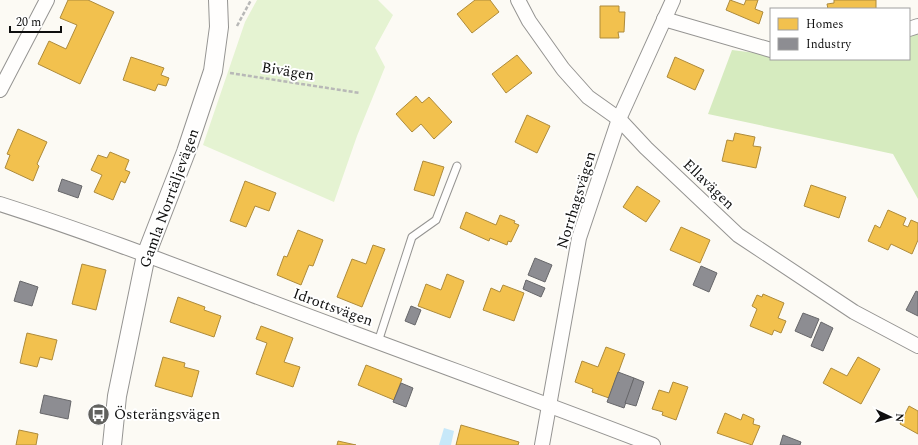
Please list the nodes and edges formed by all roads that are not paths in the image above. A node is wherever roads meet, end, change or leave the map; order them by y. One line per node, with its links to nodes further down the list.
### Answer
1 (47, 0): 7 (street)
2 (218, 0): 11 (street, Gamla Norrtäljevägen)
3 (518, 0): 8 (street, Ellavägen)
4 (673, 0): 5 (street, Norrhagsvägen)
5 (664, 19): 6 (street); 8 (street, Norrhagsvägen)
6 (770, 50)
7 (0, 90)
8 (619, 119): 13 (street, Ellavägen); 14 (street, Norrhagsvägen)
9 (457, 166): 12 (lane)
10 (0, 204): 11 (street, Idrottsvägen)
11 (146, 255): 12 (street, Idrottsvägen); 15 (street, Gamla Norrtäljevägen)
12 (378, 342): 14 (street, Idrottsvägen)
13 (918, 346)
14 (548, 404): 16 (street, Norrhagsvägen); 17 (street, Idrottsvägen)
15 (112, 445)
16 (542, 445)
17 (653, 445)

